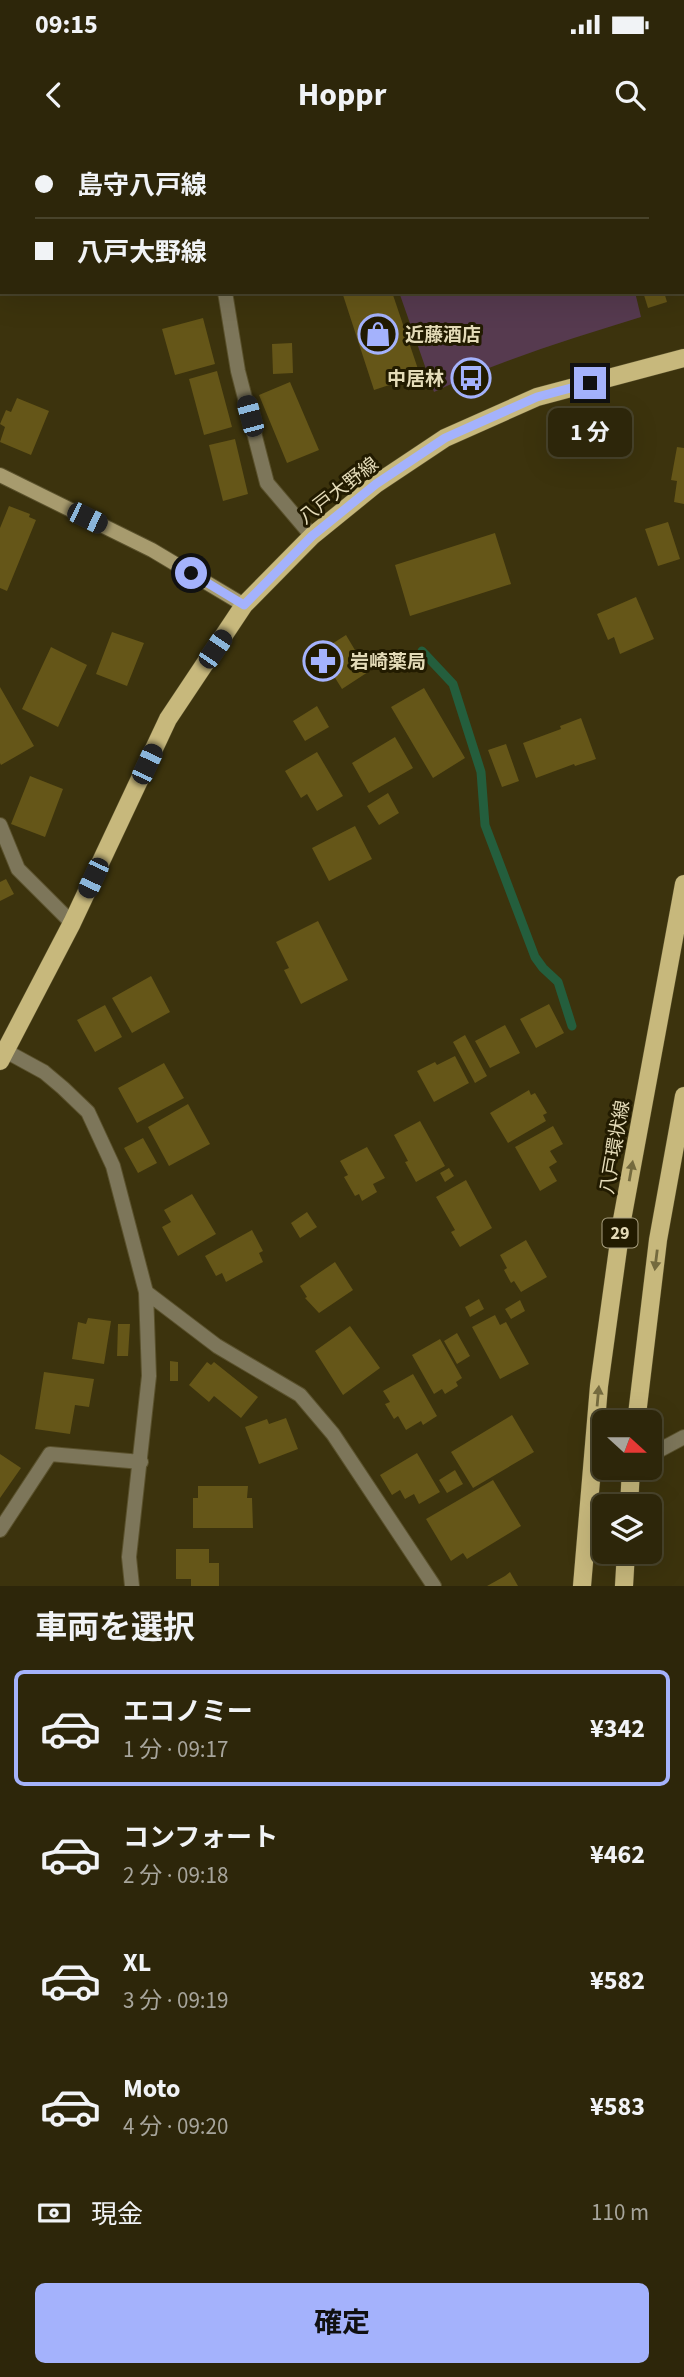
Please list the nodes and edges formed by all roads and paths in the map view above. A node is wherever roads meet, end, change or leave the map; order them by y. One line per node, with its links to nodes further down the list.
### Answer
1 (225, 294): 4 (street)
2 (684, 358): 4 (main road, 八戸大野線)
3 (0, 475): 5 (main road)
4 (312, 536): 5 (main road, 八戸大野線)
5 (244, 605): 8 (main road, 八戸大野線)
6 (0, 825): 8 (street)
7 (684, 884): 20 (main road, 八戸環状線 / 29, one-way to 7)
8 (72, 923): 9 (main road, 八戸大野線)
9 (2, 1053): 11 (street)
10 (684, 1096): 12 (main road, 29, one-way to 12)
11 (146, 1292): 15 (street); 19 (street)
12 (638, 1410)
13 (684, 1437): 14 (street)
14 (662, 1449)
15 (141, 1462): 16 (street); 18 (street)
16 (0, 1530)
17 (625, 1564): 21 (main road)
18 (132, 1586)
19 (434, 1586)
20 (582, 1586)
21 (624, 1586)

